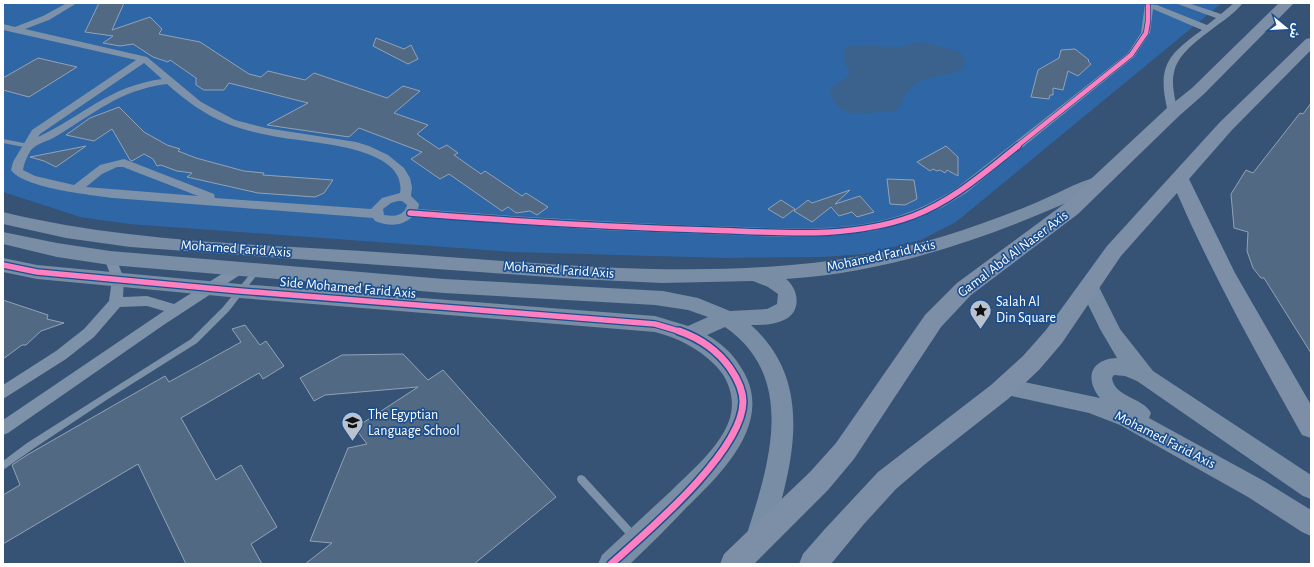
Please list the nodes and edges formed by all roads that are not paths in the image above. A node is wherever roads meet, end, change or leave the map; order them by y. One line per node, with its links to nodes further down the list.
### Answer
1 (73, 3): 7 (street)
2 (1167, 3): 6 (street)
3 (1179, 3): 8 (street)
4 (1239, 3): 8 (street)
5 (1287, 3): 16 (main road, Gamal Abd Al Naser Axis)
6 (1147, 6): 10 (street); 24 (street)
7 (64, 8): 11 (street); 12 (street)
8 (1222, 17): 10 (street)
9 (3, 27): 11 (street)
10 (1208, 29): 16 (street)
11 (13, 30): 12 (street)
12 (55, 31): 14 (street)
13 (1311, 42): 19 (main road)
14 (144, 59): 15 (street); 18 (street)
15 (169, 81): 18 (street); 22 (street)
16 (1173, 112): 20 (main road, Gamal Abd Al Naser Axis)
17 (3, 141): 18 (lane)
18 (29, 146): 21 (street)
19 (1179, 178): 33 (main road); 43 (main road)
20 (1103, 180): 31 (main road, Mohamed Farid Axis); 51 (main road, Gamal Abd Al Naser Axis)
21 (76, 189): 23 (street); 23 (street)
22 (405, 198): 24 (street); 25 (street)
23 (229, 203): 25 (street)
24 (410, 213): 25 (street)
25 (377, 214)
26 (3, 218): 31 (main road, Mohamed Farid Axis)
27 (3, 238): 28 (main road, Mohamed Farid Axis)
28 (110, 258): 30 (main road, Mohamed Farid Axis); 32 (street)
29 (3, 265): 32 (main road, Side Mohamed Farid Axis)
30 (249, 269): 34 (street); 35 (lane); 38 (main road, Mohamed Farid Axis)
31 (755, 275): 38 (main road)
32 (118, 279): 34 (main road, Side Mohamed Farid Axis); 36 (street)
33 (1089, 286): 40 (main road); 41 (main road)
34 (210, 287): 35 (main road, Side Mohamed Farid Axis); 37 (street)
35 (240, 291): 39 (main road, Side Mohamed Farid Axis); 46 (lane)
36 (116, 303): 37 (street); 42 (street)
37 (175, 311): 44 (street)
38 (726, 319): 39 (main road); 51 (main road, Mohamed Farid Axis)
39 (690, 334): 50 (main road, Side Mohamed Farid Axis)
40 (1146, 376): 45 (main road); 48 (main road)
41 (1006, 387): 45 (main road, Mohamed Farid Axis); 54 (main road)
42 (3, 393)
43 (1311, 427)
44 (3, 428)
45 (1172, 442): 49 (main road, Mohamed Farid Axis)
46 (3, 466)
47 (581, 480): 50 (lane)
48 (1311, 488)
49 (1311, 524)
50 (637, 540): 52 (main road, Side Mohamed Farid Axis)
51 (757, 540): 53 (main road, Gamal Abd Al Naser Axis)
52 (611, 564)
53 (734, 564)
54 (813, 564)

